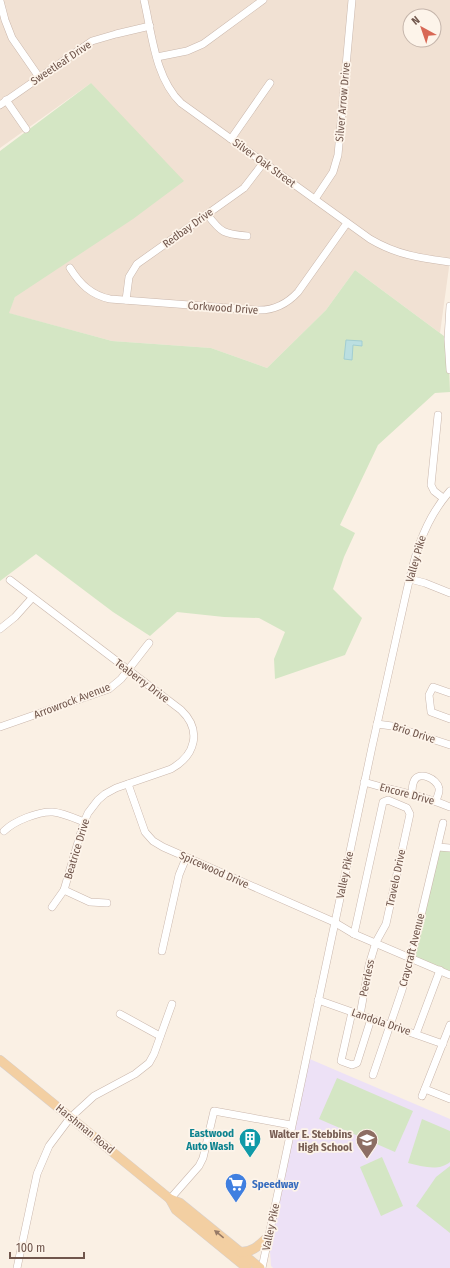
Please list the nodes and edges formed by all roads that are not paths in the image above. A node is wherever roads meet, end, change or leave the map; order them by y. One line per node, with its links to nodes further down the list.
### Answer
1 (0, 0): 7 (street)
2 (144, 0): 5 (street, Silver Oak Street)
3 (264, 0): 6 (street)
4 (352, 0): 14 (street, Silver Arrow Drive)
5 (150, 26): 6 (street, Silver Oak Street); 7 (street, Sweetleaf Drive)
6 (157, 57): 12 (street, Silver Oak Street)
7 (39, 77): 9 (street, Sweetleaf Drive)
8 (270, 83): 12 (street)
9 (6, 100): 10 (street, Sweetleaf Drive); 11 (street)
10 (0, 105)
11 (26, 129)
12 (231, 139): 13 (street, Silver Oak Street)
13 (264, 162): 14 (street, Silver Oak Street); 15 (street, Redbay Drive)
14 (315, 199): 16 (street, Silver Oak Street)
15 (207, 214): 17 (street); 20 (street, Redbay Drive)
16 (347, 223): 18 (street, Silver Oak Street); 20 (street, Corkwood Drive)
17 (247, 236)
18 (450, 262)
19 (70, 268): 20 (street, Corkwood Drive)
20 (126, 300)
21 (450, 306): 22 (street)
22 (450, 370)
23 (438, 416): 25 (street)
24 (450, 491): 25 (street, Valley Pike)
25 (443, 498): 26 (street, Valley Pike)
26 (410, 579): 28 (street); 35 (street, Valley Pike)
27 (10, 580): 29 (street, Teaberry Drive)
28 (450, 593)
29 (32, 598): 30 (street); 32 (street, Teaberry Drive)
30 (0, 629)
31 (149, 643): 32 (street, Arrowrock Avenue)
32 (128, 670): 36 (street, Arrowrock Avenue); 39 (street, Teaberry Drive)
33 (450, 693): 34 (street)
34 (450, 719)
35 (377, 724): 37 (street, Brio Drive); 38 (street, Valley Pike)
36 (0, 727)
37 (450, 745)
38 (364, 782): 40 (street, Encore Drive); 52 (street, Valley Pike)
39 (128, 784): 43 (street, Beatrice Drive); 48 (street, Spicewood Drive)
40 (412, 794): 41 (street, Encore Drive); 41 (street)
41 (436, 801): 42 (street, Encore Drive)
42 (450, 807)
43 (84, 822): 45 (street); 49 (street, Beatrice Drive)
44 (443, 823): 46 (street, Craycraft Avenue)
45 (4, 831)
46 (438, 847): 47 (street); 56 (street, Craycraft Avenue)
47 (450, 848)
48 (186, 858): 52 (street, Spicewood Drive); 55 (street)
49 (64, 890): 50 (street); 51 (street, Beatrice Drive)
50 (107, 903)
51 (52, 907)
52 (334, 922): 53 (street, Spicewood Drive); 59 (street, Valley Pike)
53 (354, 934): 54 (street, Spicewood Drive); 54 (street, Travelo Drive)
54 (376, 942): 56 (street, Spicewood Drive); 63 (street, Peerless)
55 (162, 950)
56 (410, 958): 57 (street, Spicewood Drive); 65 (street, Craycraft Avenue)
57 (440, 970): 58 (street, Spicewood Drive); 67 (street)
58 (450, 975)
59 (318, 1000): 61 (street, Landola Drive); 76 (street, Valley Pike)
60 (172, 1004): 68 (street)
61 (352, 1012): 63 (street, Landola Drive); 64 (street)
62 (120, 1014): 68 (street)
63 (360, 1015): 64 (street, Landola Drive)
64 (371, 1019): 65 (street, Landola Drive)
65 (390, 1025): 67 (street, Landola Drive); 71 (street, Craycraft Avenue)
66 (450, 1025): 69 (street)
67 (416, 1034): 69 (street, Landola Drive)
68 (160, 1036): 75 (street)
69 (443, 1044): 72 (street)
70 (0, 1060): 75 (main road, Harshman Road)
71 (373, 1075)
72 (425, 1089): 73 (street); 74 (street)
73 (422, 1096)
74 (450, 1099)
75 (70, 1118): 77 (main road, Harshman Road); 80 (street)
76 (291, 1125): 77 (street); 78 (street, Valley Pike)
77 (170, 1199): 79 (main road, Harshman Road, one-way to 77); 81 (main road, Harshman Road)
78 (269, 1236): 79 (main road); 82 (street, Valley Pike)
79 (241, 1252): 82 (main road, Harshman Road)
80 (17, 1268)
81 (247, 1268)
82 (261, 1268)

